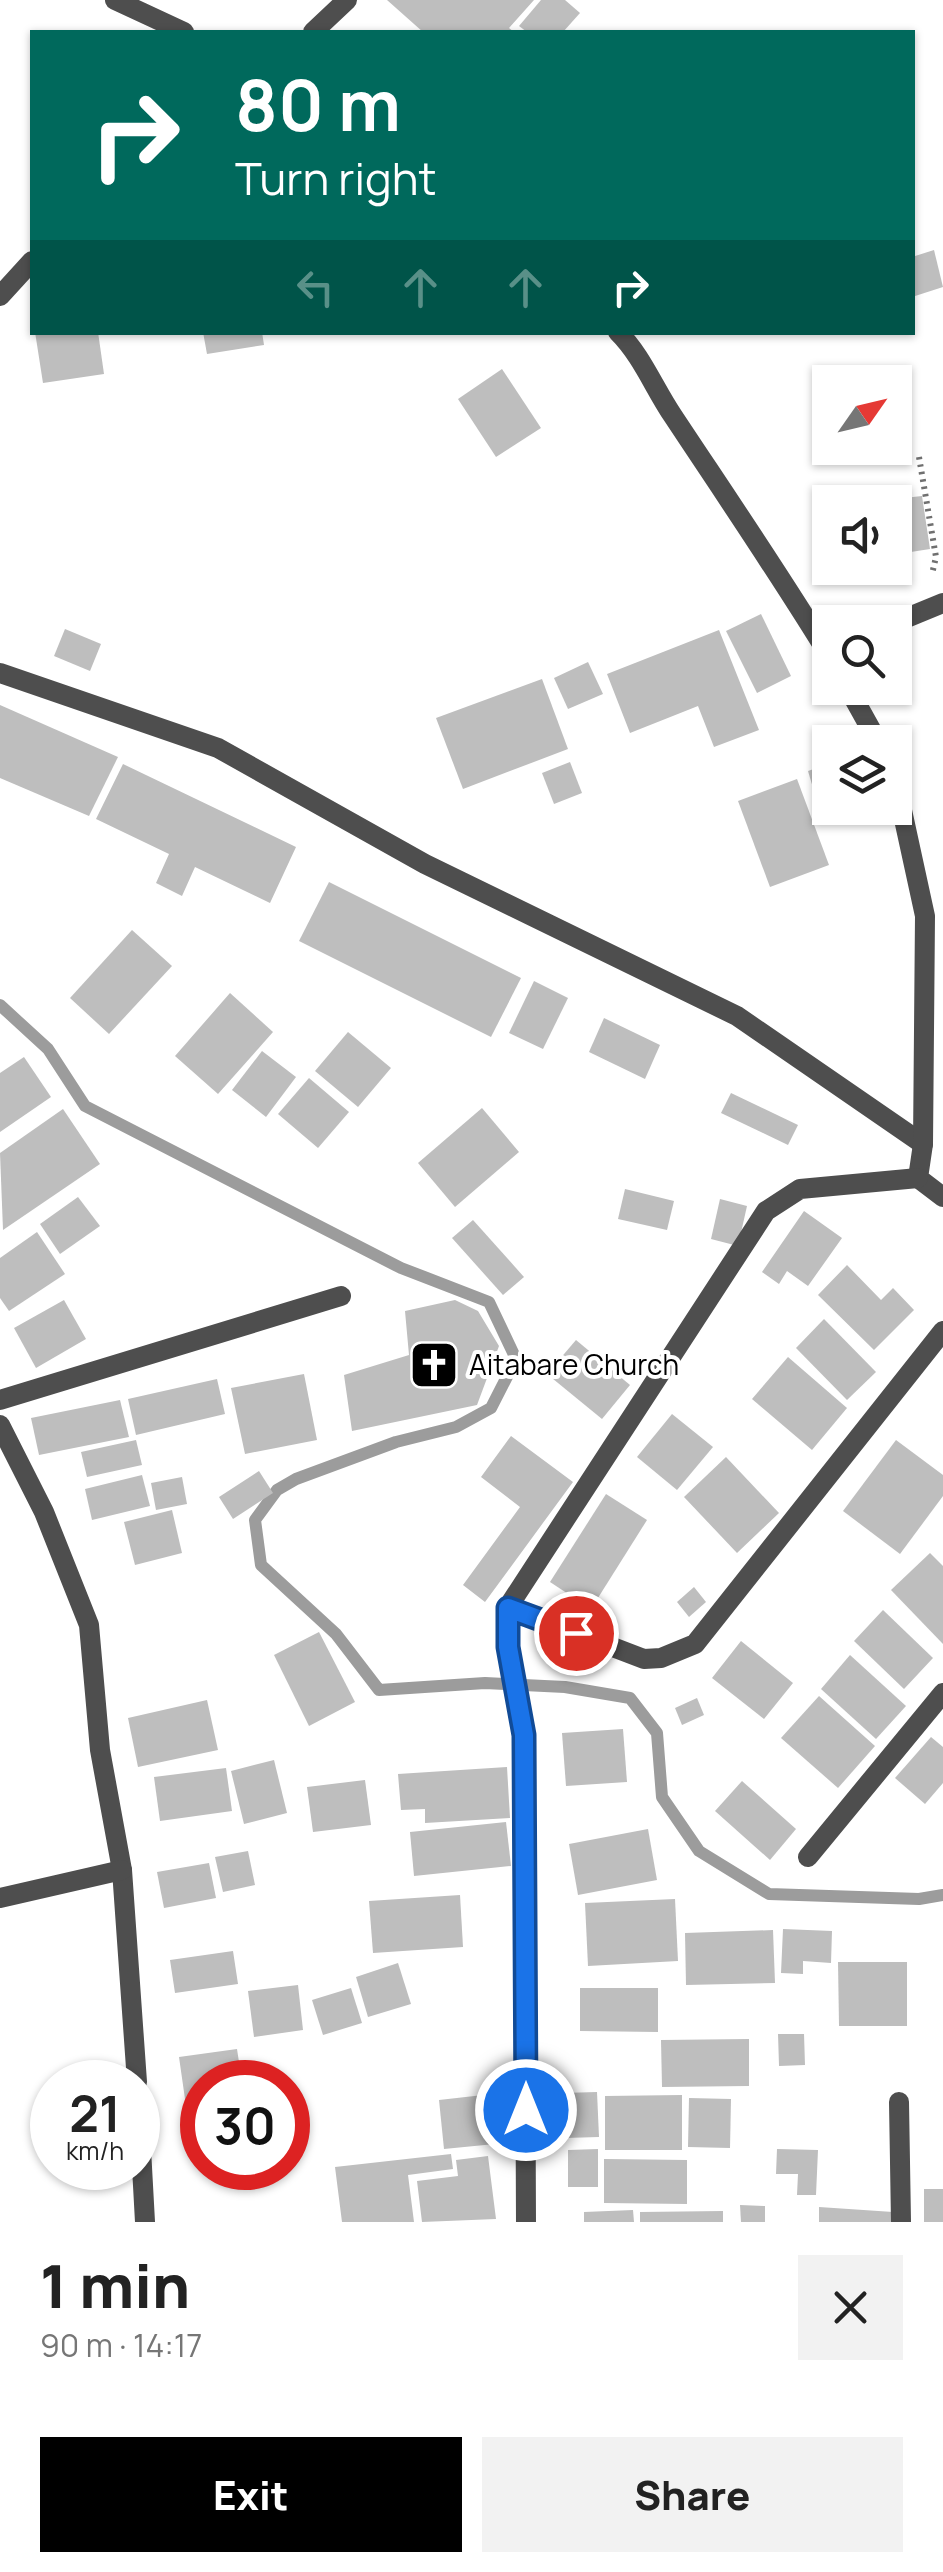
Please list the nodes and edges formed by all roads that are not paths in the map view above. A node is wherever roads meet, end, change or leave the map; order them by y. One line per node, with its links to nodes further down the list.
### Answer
1 (115, 0): 3 (street)
2 (347, 0): 4 (street)
3 (180, 30)
4 (315, 30)
5 (30, 263): 6 (street)
6 (0, 296)
7 (621, 335): 10 (street)
8 (943, 602): 9 (street)
9 (912, 615)
10 (812, 628)
11 (0, 674): 18 (street)
12 (860, 705): 14 (street)
13 (865, 705): 14 (street)
14 (863, 710): 15 (street)
15 (870, 725)
16 (908, 825): 17 (street)
17 (934, 914): 18 (street)
18 (923, 1144): 19 (street)
19 (918, 1178): 20 (street); 25 (street)
20 (943, 1197)
21 (341, 1296): 23 (street)
22 (943, 1331): 25 (street)
23 (0, 1400)
24 (0, 1424): 29 (street)
25 (508, 1608): 35 (street)
26 (943, 1693): 27 (street)
27 (935, 1717): 28 (street)
28 (808, 1857)
29 (122, 1870): 30 (street); 31 (street)
30 (0, 1898)
31 (135, 2060)
32 (899, 2102): 36 (street)
33 (143, 2190): 34 (street)
34 (145, 2222)
35 (526, 2222)
36 (901, 2222)

